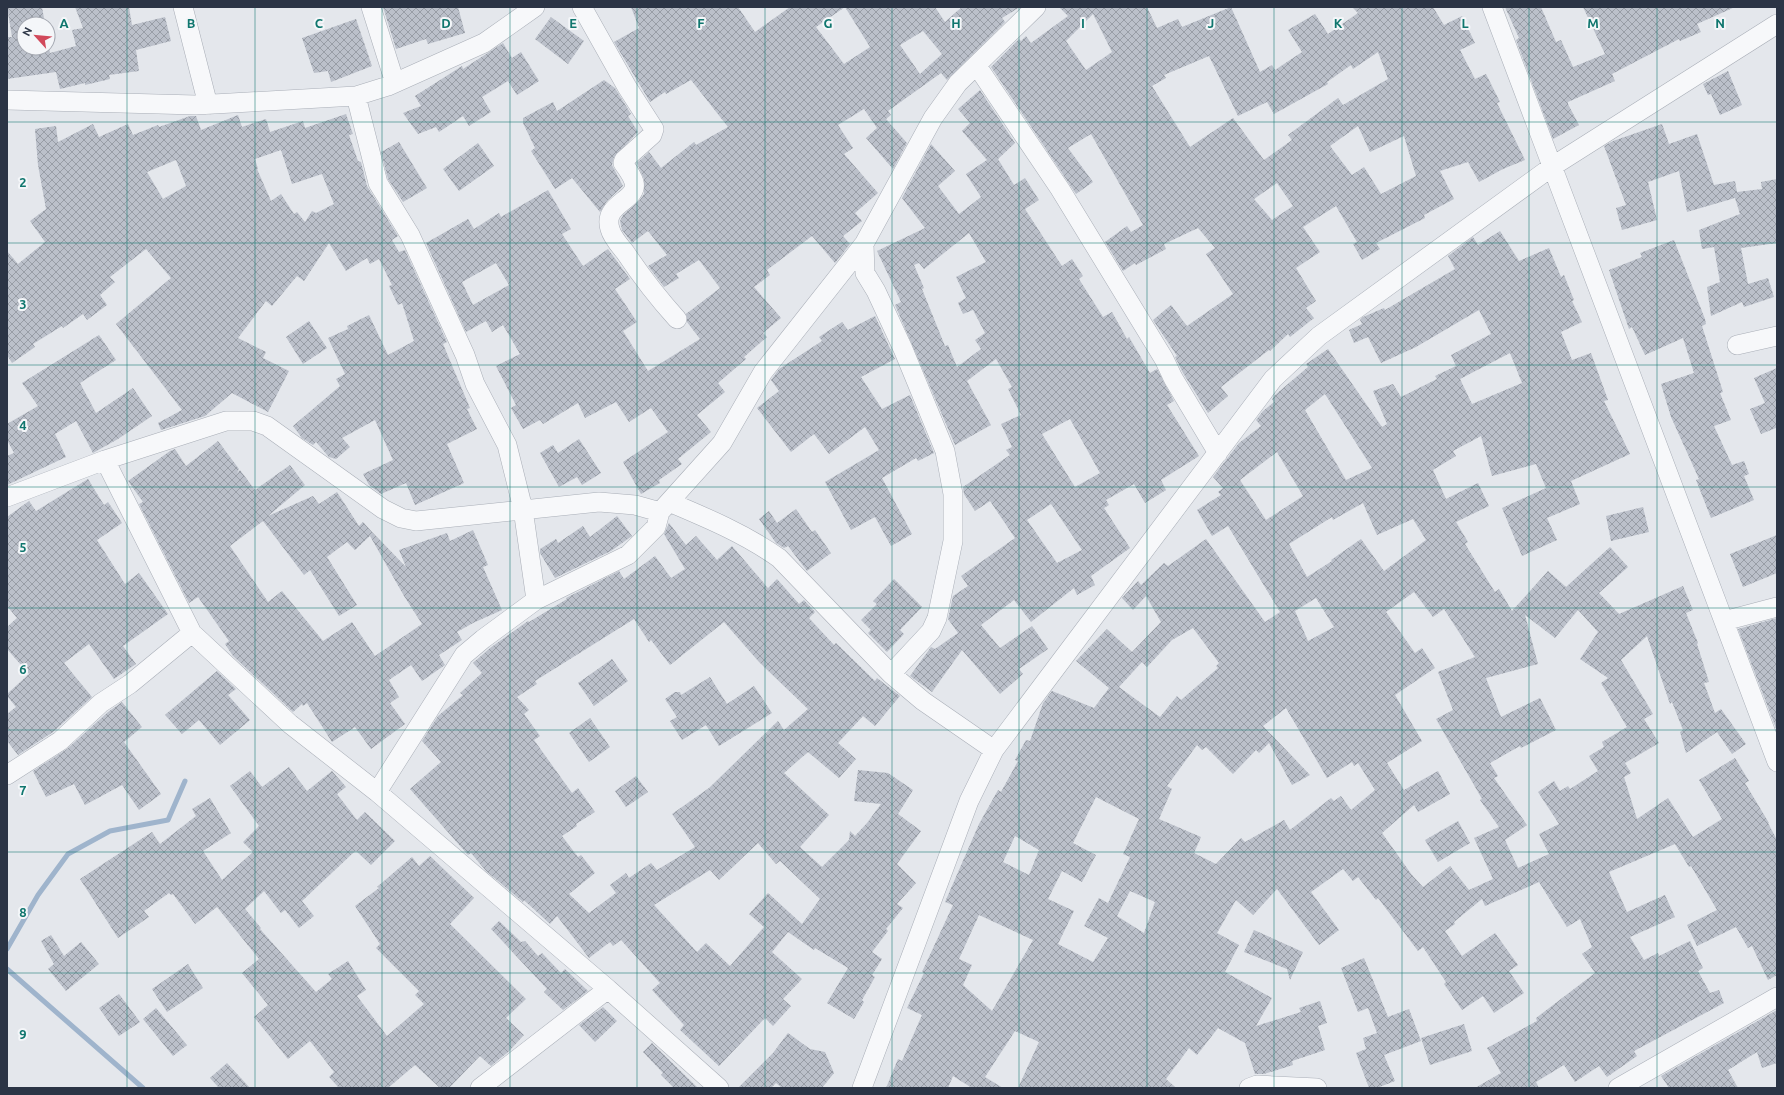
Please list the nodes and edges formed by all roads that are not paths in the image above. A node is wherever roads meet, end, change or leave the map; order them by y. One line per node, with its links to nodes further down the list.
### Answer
1 (183, 7): 12 (street)
2 (372, 7): 9 (street)
3 (535, 7): 9 (street)
4 (582, 7): 15 (street)
5 (1036, 7): 8 (street)
6 (1492, 7): 13 (street)
7 (1777, 24): 13 (street)
8 (977, 66): 14 (street); 18 (street)
9 (395, 83): 10 (street)
10 (356, 96): 12 (street); 22 (street)
11 (7, 100): 12 (street)
12 (208, 105)
13 (1553, 166): 18 (street); 25 (street)
14 (864, 244): 21 (street); 27 (street)
15 (678, 319)
16 (1777, 336): 17 (street)
17 (1736, 345)
18 (1218, 453): 28 (street)
19 (105, 460): 20 (street); 22 (street); 26 (street)
20 (7, 497)
21 (664, 507): 22 (street); 23 (street); 27 (street)
22 (523, 509): 23 (street)
23 (536, 600): 31 (street)
24 (1777, 607): 25 (street)
25 (1724, 621): 29 (street)
26 (192, 633): 30 (street); 31 (street)
27 (891, 674): 28 (street)
28 (994, 750): 36 (street)
29 (1777, 762)
30 (7, 775)
31 (377, 792): 32 (street)
32 (608, 989): 34 (street); 35 (street)
33 (1777, 997): 39 (street)
34 (480, 1088)
35 (719, 1088)
36 (862, 1088)
37 (1249, 1088): 38 (street)
38 (1317, 1088)
39 (1618, 1088)

